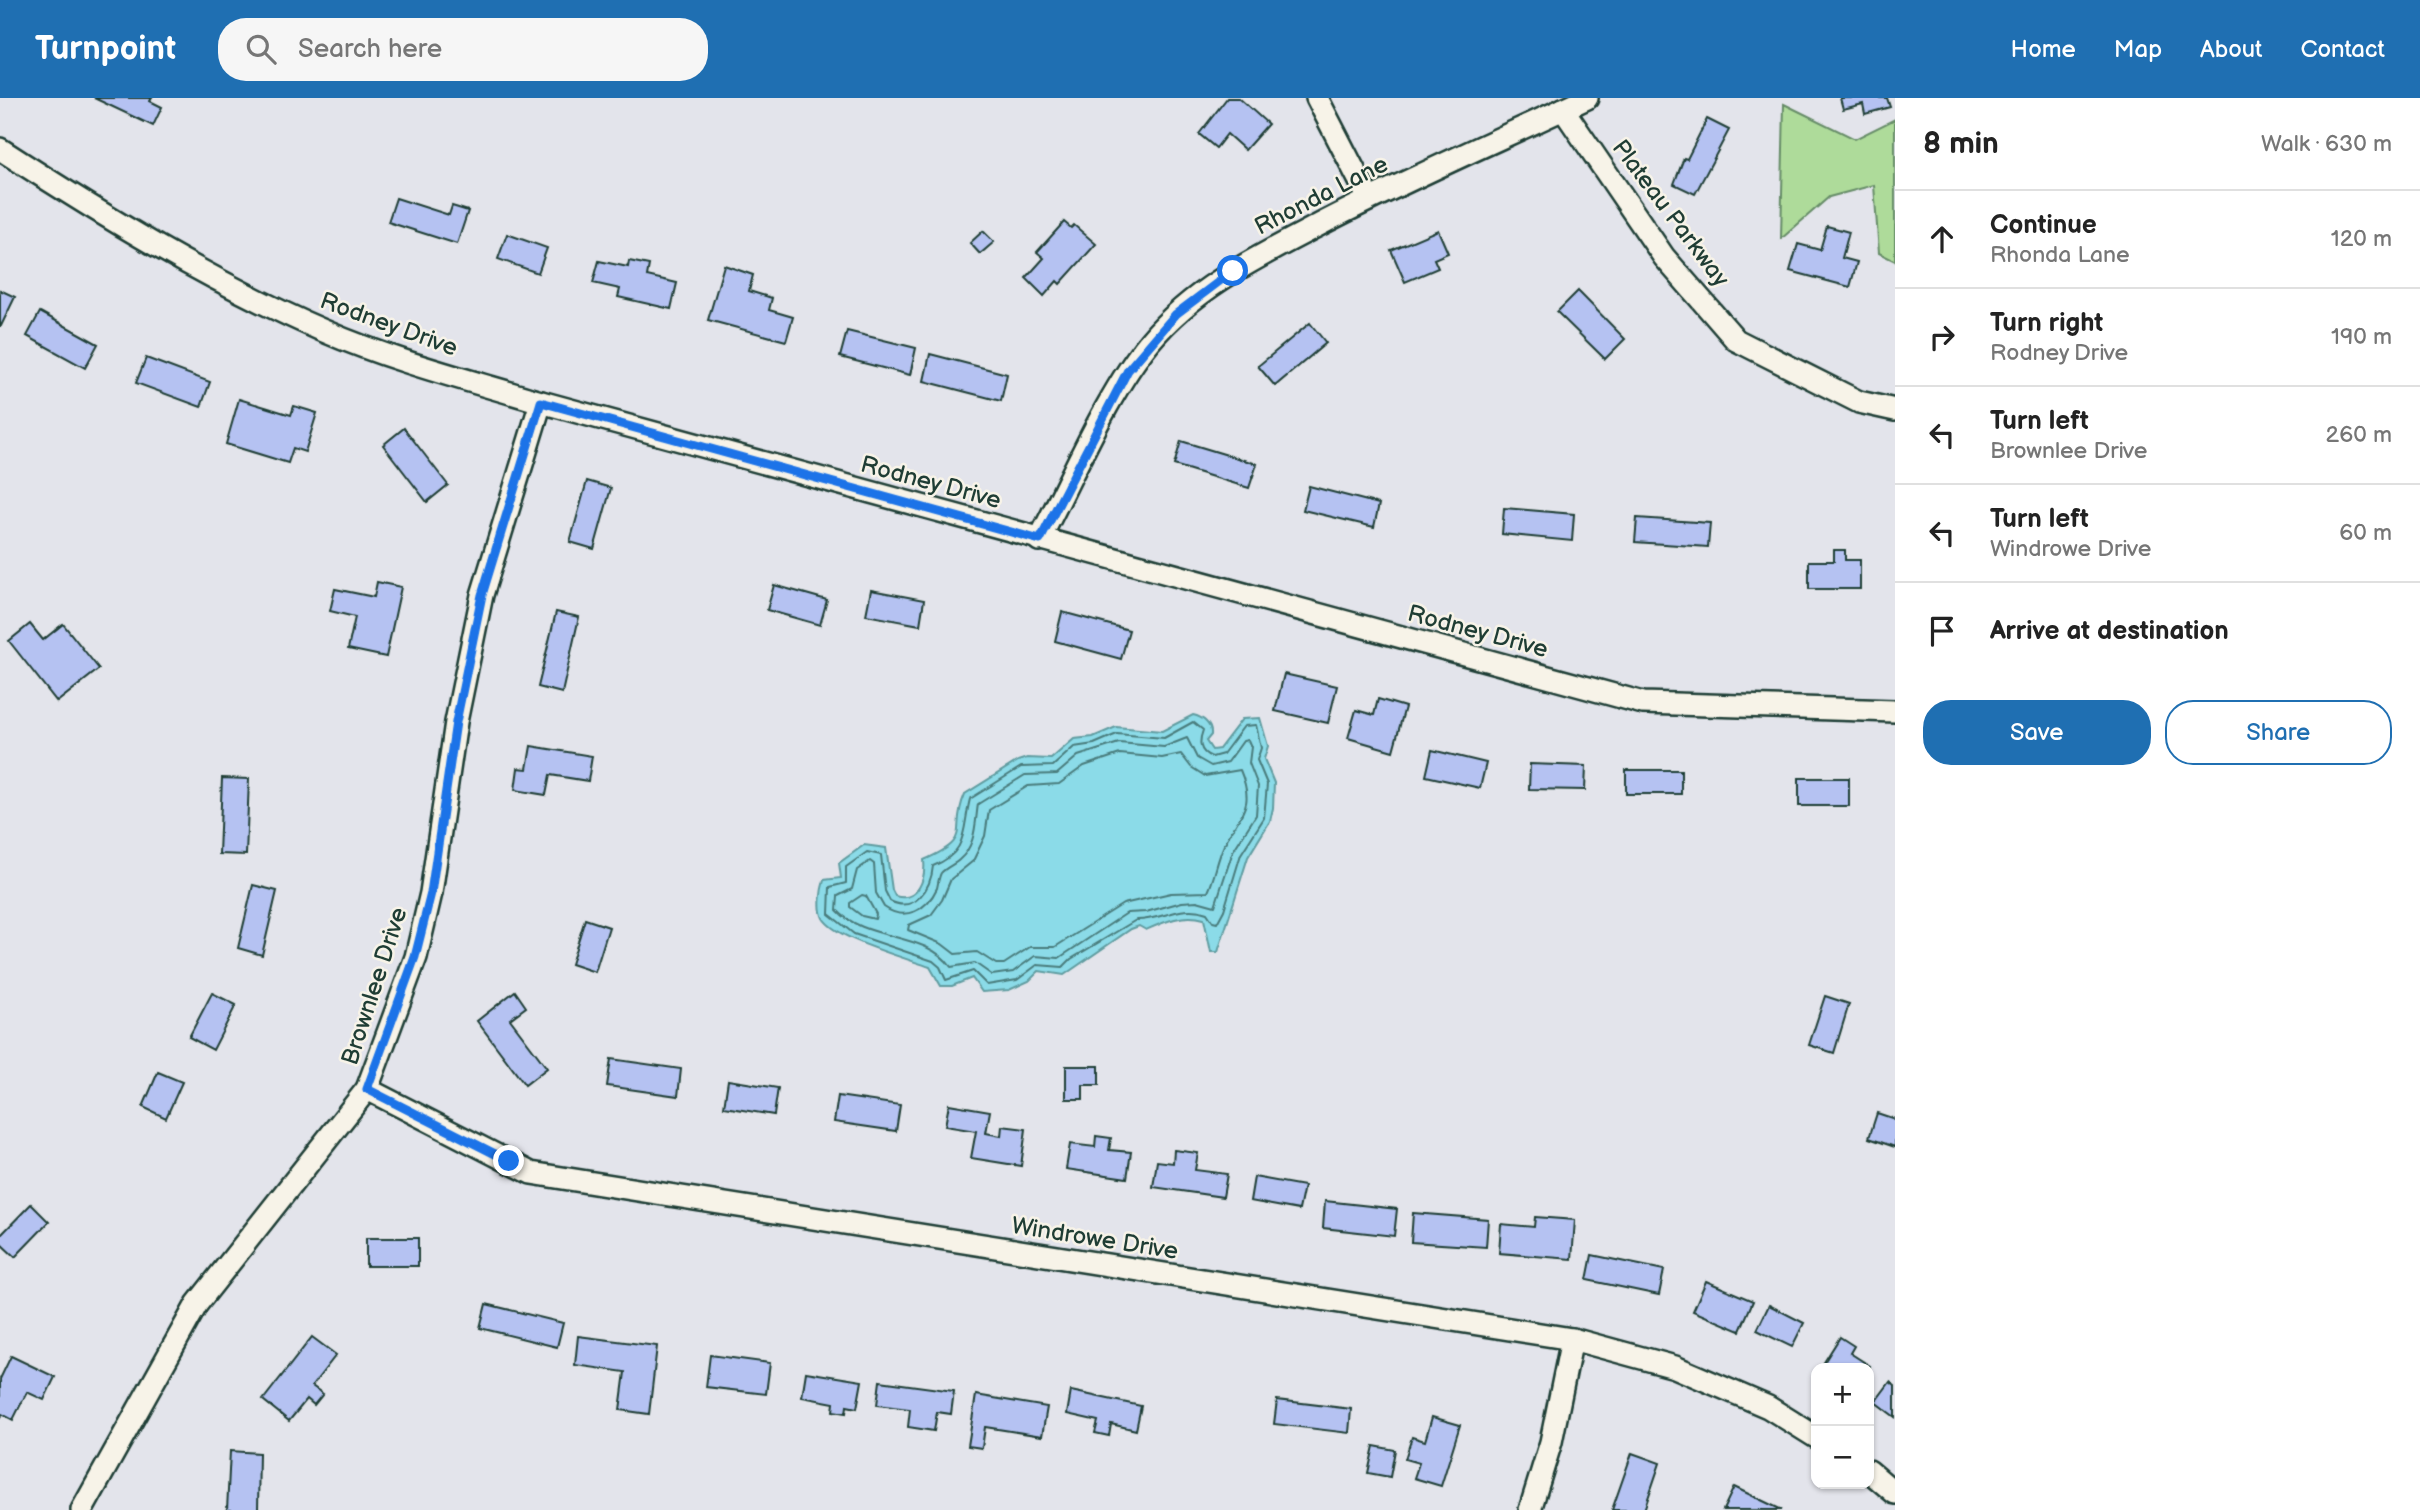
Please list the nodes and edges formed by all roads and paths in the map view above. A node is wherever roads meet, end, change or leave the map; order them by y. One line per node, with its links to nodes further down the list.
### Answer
1 (1317, 98): 5 (street)
2 (1587, 98): 3 (street, Rhonda Lane)
3 (1563, 109): 5 (street, Rhonda Lane); 7 (street, Plateau Parkway)
4 (0, 149): 6 (street, Rodney Drive)
5 (1369, 199): 8 (street, Rhonda Lane)
6 (541, 402): 8 (street, Rodney Drive); 10 (street, Brownlee Drive)
7 (1895, 410)
8 (1040, 540): 9 (street, Rodney Drive)
9 (1895, 710)
10 (367, 1089): 11 (street, Windrowe Drive); 15 (street, Brownlee Drive)
11 (1572, 1339): 12 (street, Windrowe Drive); 16 (street)
12 (1811, 1434)
13 (1874, 1475): 14 (street)
14 (1895, 1493)
15 (82, 1510)
16 (1530, 1510)

